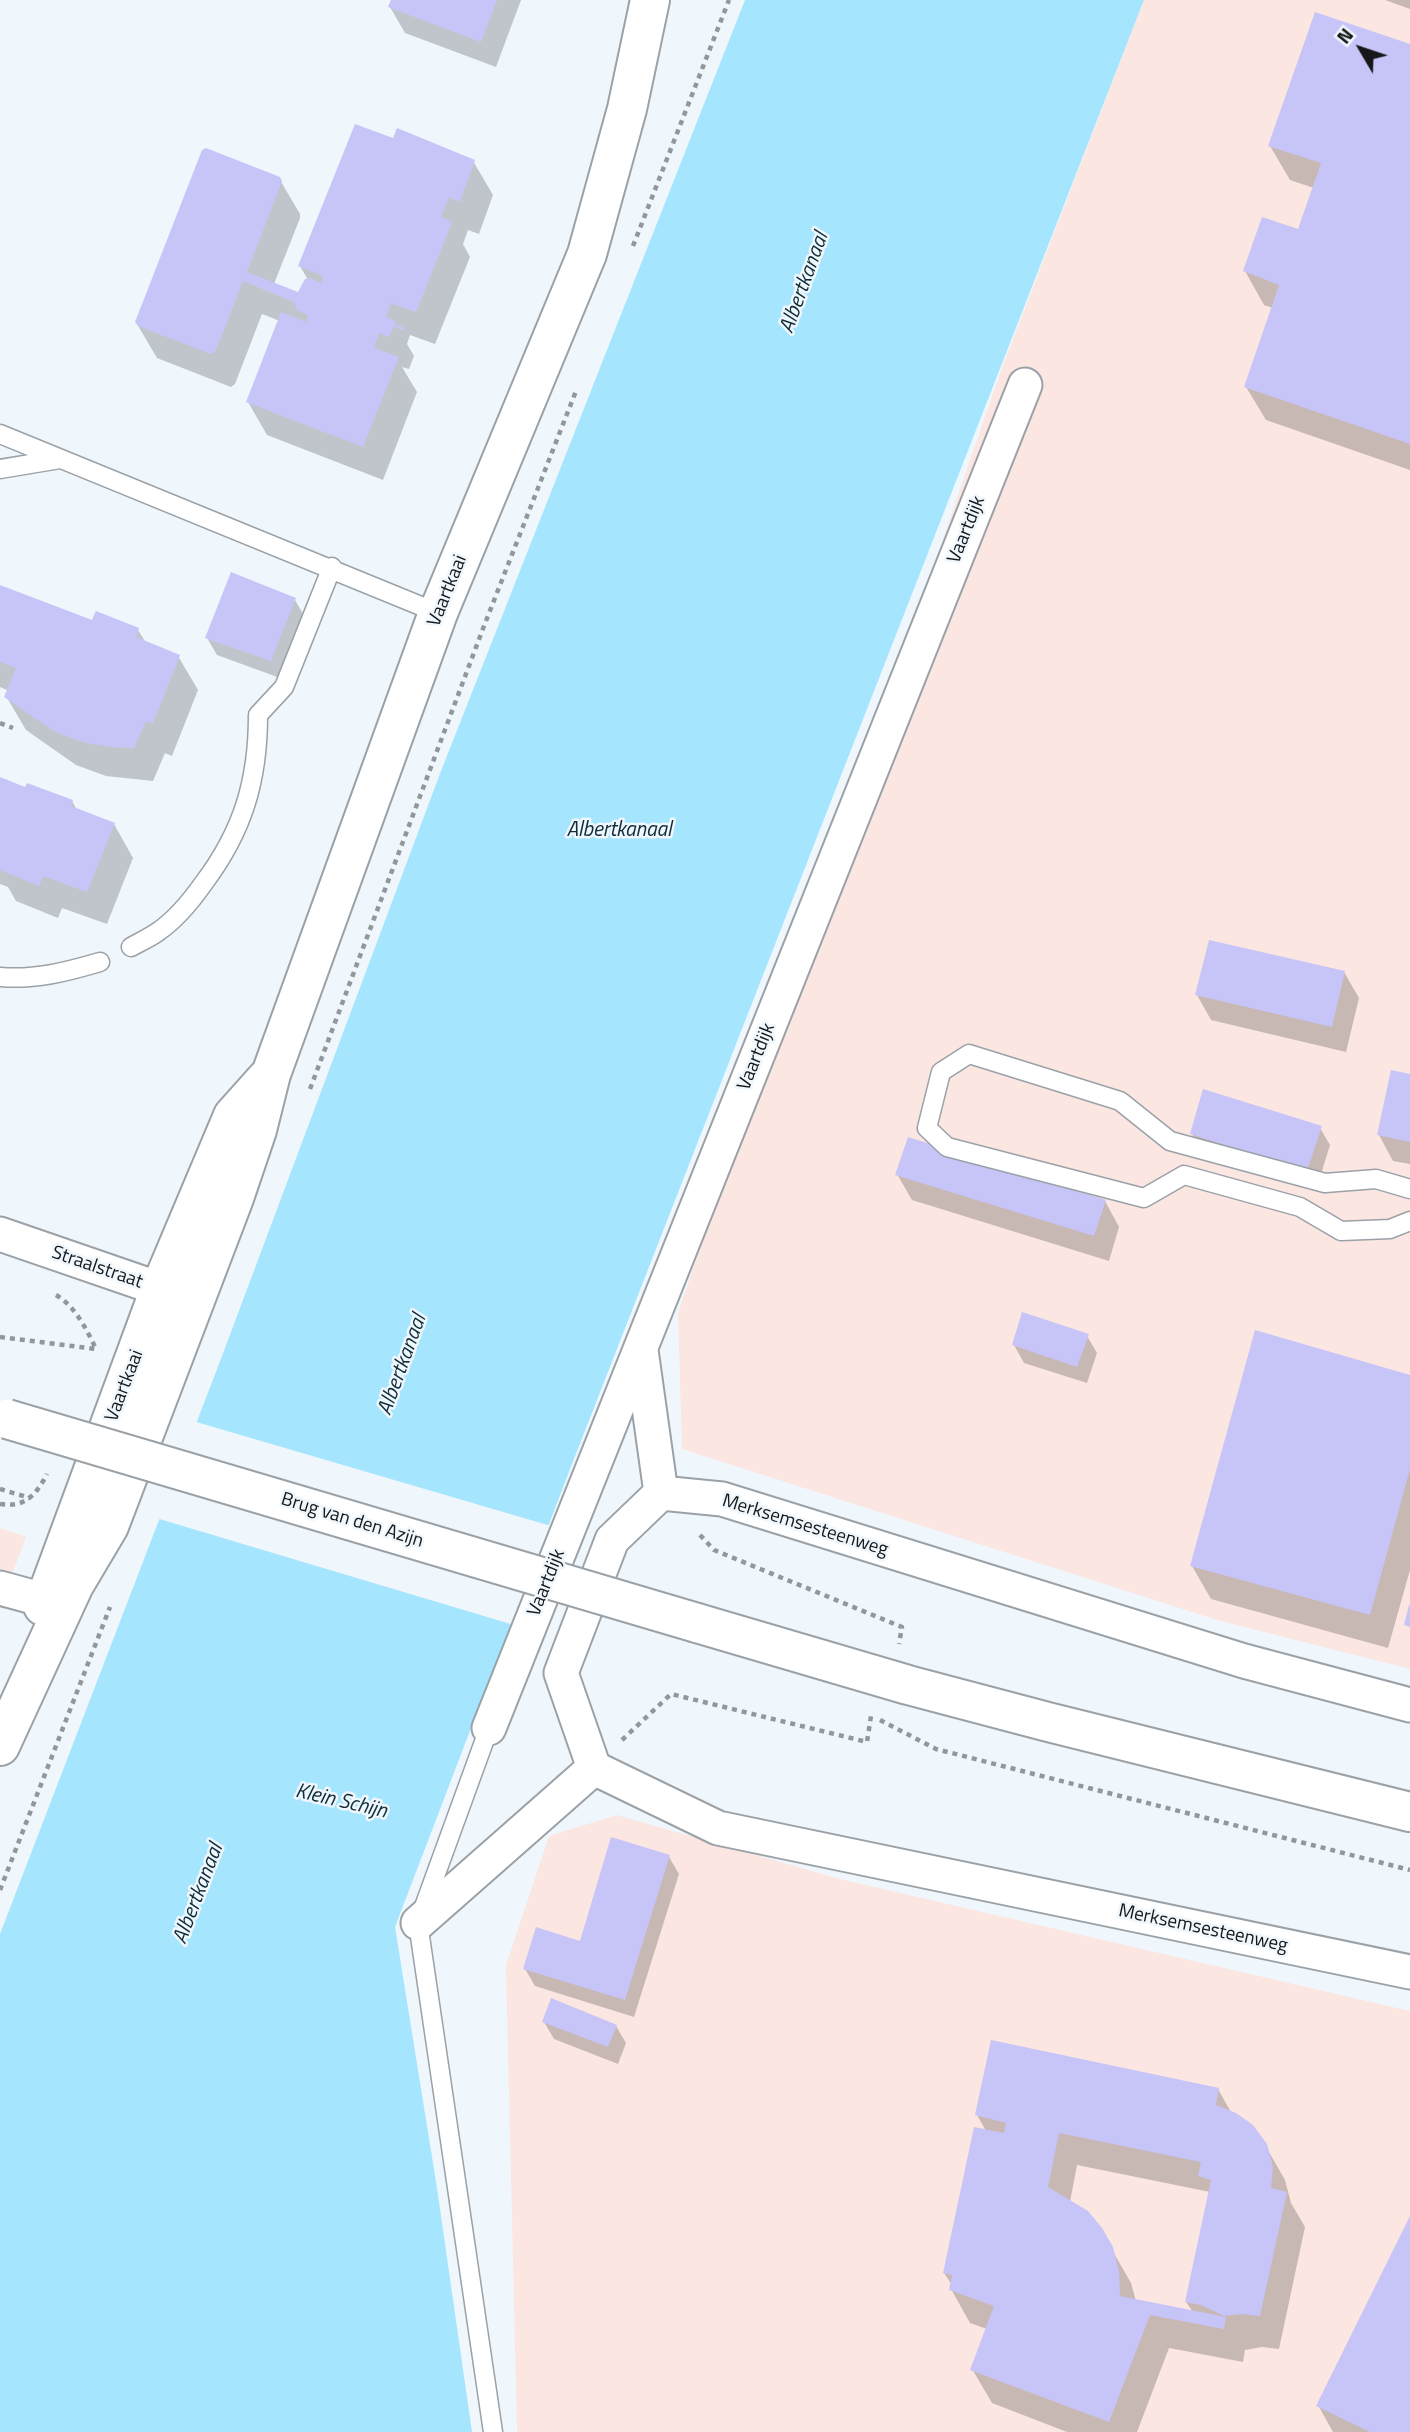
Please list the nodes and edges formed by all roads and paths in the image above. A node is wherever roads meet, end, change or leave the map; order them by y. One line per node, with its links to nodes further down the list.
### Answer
1 (650, 0): 10 (street, Vaartkaai)
2 (729, 0): 3 (path)
3 (629, 256)
4 (579, 383): 16 (path)
5 (1024, 385): 23 (street, Vaartdijk)
6 (0, 434): 7 (lane)
7 (61, 459): 8 (lane); 9 (lane)
8 (0, 469)
9 (332, 567): 10 (lane); 13 (lane)
10 (438, 612): 21 (street, Vaartkaai)
11 (0, 723): 12 (path)
12 (13, 728)
13 (131, 947)
14 (100, 962): 15 (lane)
15 (0, 976)
16 (308, 1097)
17 (1410, 1189): 18 (lane)
18 (1410, 1221)
19 (0, 1234): 21 (street, Straalstraat)
20 (53, 1293): 22 (path)
21 (177, 1295): 30 (street, Vaartkaai); 34 (street, Vaartkaai)
22 (0, 1337)
23 (641, 1348): 26 (street); 33 (street, Vaartdijk)
24 (4, 1418): 36 (street, Brug van den Azijn, bridge)
25 (0, 1489): 27 (path)
26 (661, 1493): 32 (street, Merksemsesteenweg); 35 (street)
27 (0, 1503)
28 (714, 1550): 31 (path)
29 (0, 1588): 30 (street)
30 (44, 1600): 34 (street, Vaartkaai)
31 (902, 1627)
32 (1410, 1705)
33 (489, 1728): 38 (lane)
34 (7, 1730)
35 (594, 1768): 37 (path); 38 (street); 39 (street, Merksemsesteenweg)
36 (1410, 1812)
37 (1410, 1870)
38 (418, 1923): 40 (lane)
39 (1410, 1972)
40 (493, 2432)

